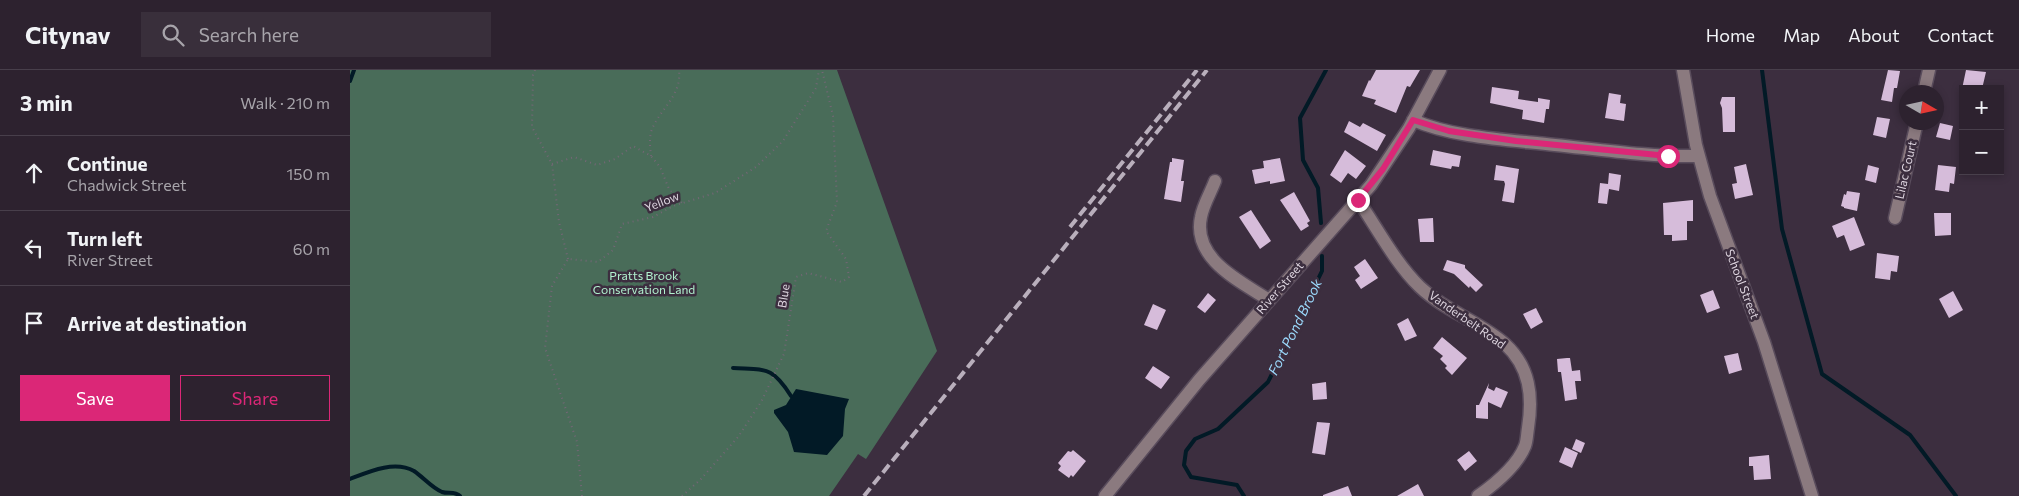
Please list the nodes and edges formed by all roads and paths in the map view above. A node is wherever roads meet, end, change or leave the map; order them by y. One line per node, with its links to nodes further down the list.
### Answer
1 (535, 70): 12 (path)
2 (679, 70): 10 (path)
3 (820, 70): 15 (path, Yellow); 20 (path, Blue)
4 (1440, 70): 8 (street, River Street)
5 (1684, 70): 11 (street, School Street)
6 (1929, 70): 7 (street)
7 (1926, 85)
8 (1413, 120): 11 (street); 14 (street, River Street)
9 (1915, 130): 16 (street, Lilac Court)
10 (651, 156): 12 (path); 15 (path)
11 (1699, 156): 23 (street, School Street)
12 (552, 164): 17 (path)
13 (1215, 181): 18 (street)
14 (1358, 200): 18 (street, River Street); 22 (street, Vanderbelt Road)
15 (682, 203): 17 (path, Yellow)
16 (1895, 218)
17 (568, 259): 19 (path)
18 (1269, 300): 21 (street, River Street)
19 (582, 496)
20 (682, 496)
21 (1105, 496)
22 (1478, 496)
23 (1812, 496)

